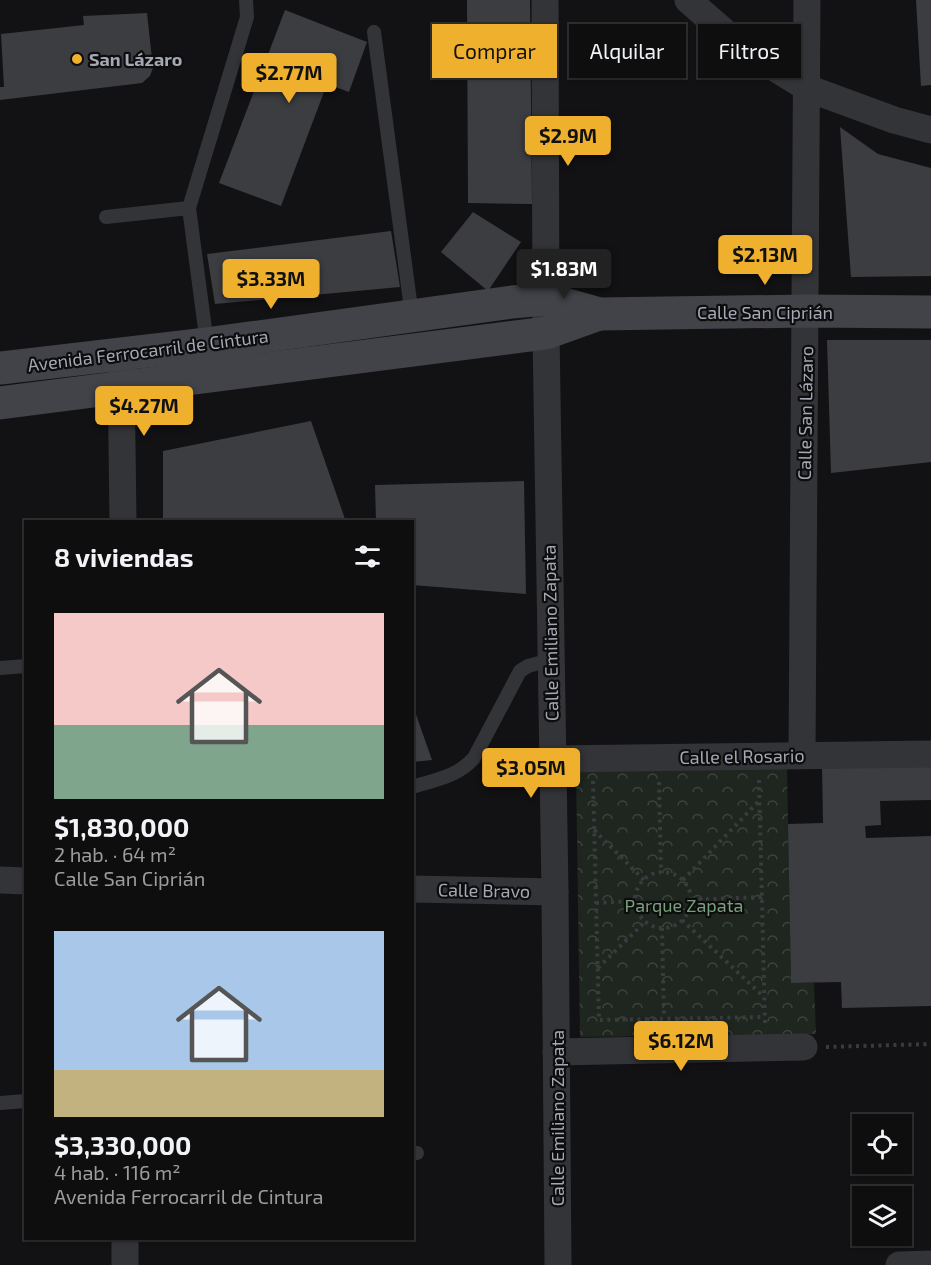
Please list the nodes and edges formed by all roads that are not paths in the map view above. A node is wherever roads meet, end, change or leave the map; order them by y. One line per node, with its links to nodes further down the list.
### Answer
1 (246, 0): 8 (lane)
2 (544, 0): 10 (street, Calle Emiliano Zapata)
3 (688, 0): 6 (street)
4 (807, 0): 6 (street, Calle San Lázaro)
5 (374, 32): 14 (lane)
6 (807, 88): 7 (street); 11 (street, Calle San Lázaro)
7 (931, 130)
8 (189, 208): 9 (lane); 16 (lane)
9 (106, 216)
10 (546, 299): 13 (street, Calle San Ciprián); 14 (street, Avenida Ferrocarril de Cintura); 15 (street, Calle Emiliano Zapata)
11 (806, 311): 12 (street, Calle San Ciprián); 13 (street, Calle San Ciprián); 26 (street, Calle San Lázaro)
12 (931, 312)
13 (599, 314): 15 (street, Calle San Ciprián)
14 (412, 317): 16 (street, Avenida Ferrocarril de Cintura)
15 (546, 333): 19 (street, Avenida Ferrocarril de Cintura); 22 (street, Calle Emiliano Zapata)
16 (207, 344): 17 (street, Avenida Ferrocarril de Cintura)
17 (121, 353): 18 (street, Avenida Ferrocarril de Cintura); 19 (street)
18 (0, 368)
19 (121, 388): 20 (street, Avenida Ferrocarril de Cintura); 21 (street)
20 (0, 403)
21 (123, 520)
22 (550, 660): 27 (street, Calle Emiliano Zapata); 28 (lane)
23 (24, 666): 24 (lane)
24 (0, 668)
25 (931, 754): 26 (street, Calle el Rosario)
26 (802, 755): 27 (street, Calle el Rosario)
27 (553, 759): 32 (street, Calle Emiliano Zapata)
28 (414, 786)
29 (0, 880): 30 (street)
30 (24, 881)
31 (414, 889): 32 (street, Calle Bravo)
32 (555, 892): 34 (street, Calle Emiliano Zapata)
33 (804, 1047): 34 (street)
34 (556, 1052): 40 (street, Calle Emiliano Zapata)
35 (24, 1101): 36 (lane)
36 (0, 1103)
37 (125, 1240): 39 (street)
38 (931, 1264): 41 (street)
39 (125, 1265)
40 (558, 1265)
41 (899, 1265)

